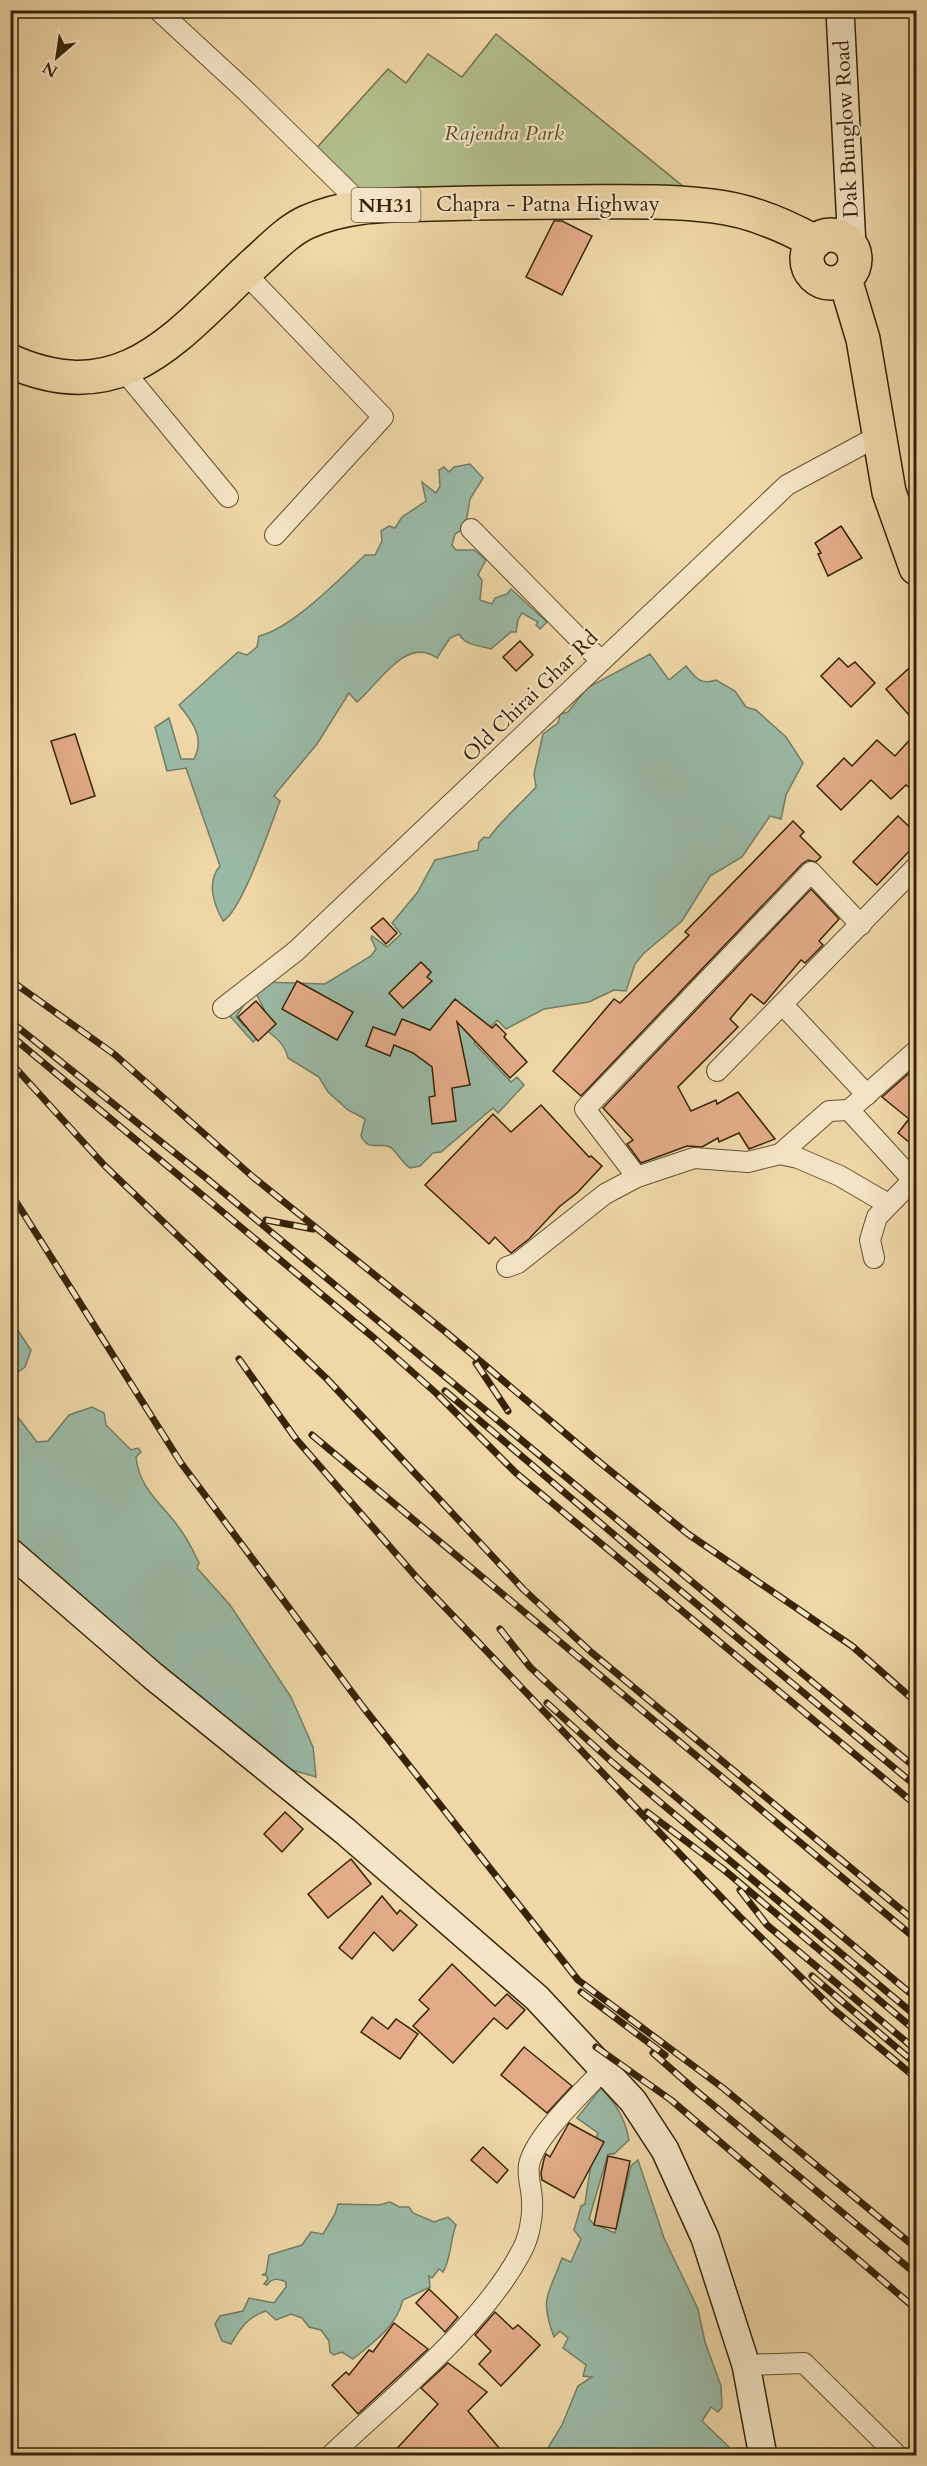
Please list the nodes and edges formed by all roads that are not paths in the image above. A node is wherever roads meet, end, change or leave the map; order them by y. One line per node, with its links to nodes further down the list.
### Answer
1 (158, 10): 3 (street)
2 (840, 10): 5 (street, Dak Bunglow Road)
3 (364, 207): 4 (highway, Chapra - Patna Highway / NH31); 6 (highway, Chapra - Patna Highway / NH31)
4 (815, 242): 5 (highway); 7 (highway)
5 (852, 247): 7 (highway)
6 (245, 273): 9 (highway, Chapra - Patna Highway / NH31); 13 (street)
7 (845, 279): 10 (highway)
8 (10, 361): 9 (highway, Chapra - Patna Highway / NH31)
9 (124, 371): 11 (street)
10 (880, 435): 14 (highway); 15 (street, Old Chirai Ghar Rd)
11 (228, 497)
12 (471, 528): 15 (street)
13 (275, 535)
14 (916, 568)
15 (601, 662): 19 (street, Old Chirai Ghar Rd)
16 (916, 867): 17 (street)
17 (861, 925): 18 (street); 25 (street)
18 (783, 1005): 21 (street); 22 (street)
19 (223, 1008)
20 (916, 1051): 22 (street)
21 (717, 1071)
22 (867, 1095): 23 (street)
23 (849, 1110): 24 (street); 26 (street)
24 (780, 1154): 25 (street); 27 (street)
25 (637, 1177): 29 (street)
26 (915, 1178): 27 (street)
27 (888, 1204): 28 (street)
28 (874, 1258)
29 (507, 1267)
30 (10, 1552): 31 (street)
31 (604, 2069): 32 (street); 33 (street)
32 (746, 2365): 34 (street); 35 (street)
33 (330, 2456)
34 (763, 2456)
35 (898, 2456)

